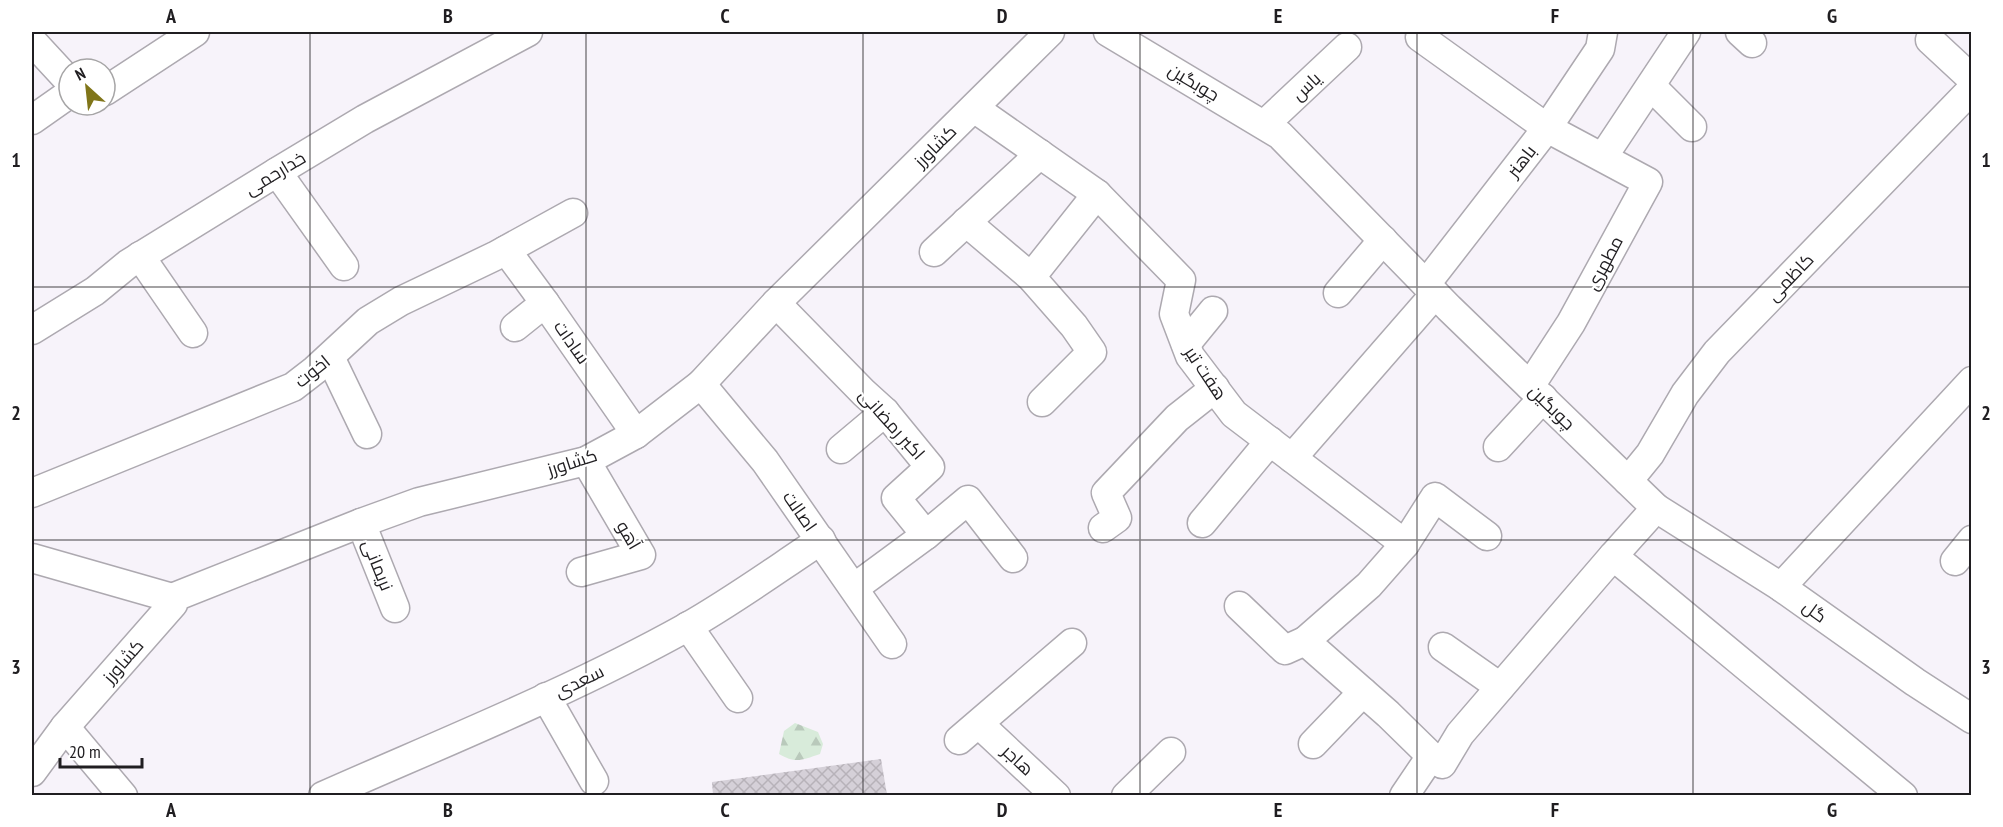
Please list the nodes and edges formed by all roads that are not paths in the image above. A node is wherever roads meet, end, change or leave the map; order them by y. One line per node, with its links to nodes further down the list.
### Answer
1 (195, 32): 13 (street)
2 (1050, 32): 17 (street, کشاورز)
3 (1108, 32): 19 (street, چوبگین)
4 (1424, 32): 21 (street, مطهری)
5 (1603, 32): 21 (street, باهنر)
6 (1686, 32): 14 (street)
7 (522, 33): 24 (street, خدارحمی)
8 (1930, 40): 12 (street)
9 (32, 41): 11 (street)
10 (1347, 47): 19 (street, یاس)
11 (57, 68)
12 (1971, 79)
13 (117, 83)
14 (1651, 86): 20 (street); 23 (street)
15 (1971, 89): 56 (street, کاظمی)
16 (57, 102): 18 (street)
17 (974, 108): 22 (street, هفت تیر); 37 (street, کشاورز)
18 (32, 120)
19 (1265, 124): 28 (street, چوبگین)
20 (1692, 127)
21 (1547, 128): 23 (street, مطهری); 34 (street, باهنر)
22 (1040, 154): 25 (street, هفت تیر); 27 (street)
23 (1603, 157): 47 (street, مطهری)
24 (277, 172): 31 (street, خدارحمی); 32 (street)
25 (1097, 195): 33 (street); 42 (street, هفت تیر)
26 (573, 213): 29 (street, اخوت)
27 (966, 222): 30 (street); 33 (street)
28 (1383, 240): 34 (street, چوبگین); 35 (street)
29 (506, 250): 36 (street, سادات); 43 (street, اخوت)
30 (934, 252)
31 (140, 256): 39 (street, خدارحمی); 41 (street)
32 (344, 266)
33 (1031, 277): 48 (street)
34 (1431, 289): 47 (street, چوبگین); 54 (street, باهنر)
35 (1338, 293)
36 (545, 303): 40 (street); 51 (street, سادات)
37 (776, 303): 45 (street, کشاورز); 49 (street, اکبر رمضانی)
38 (1213, 310): 42 (street)
39 (35, 321)
40 (515, 327)
41 (193, 333)
42 (1186, 344): 46 (street, هفت تیر)
43 (330, 357): 50 (street); 57 (street, اخوت)
44 (1971, 381): 70 (street)
45 (701, 384): 51 (street, کشاورز); 64 (street, اصالت)
46 (1215, 388): 54 (street, هفت تیر); 61 (street)
47 (1536, 392): 52 (street); 56 (street, چوبگین)
48 (1042, 402)
49 (885, 412): 53 (street); 62 (street, اکبر رمضانی)
50 (367, 434)
51 (636, 434): 55 (street, کشاورز)
52 (1498, 447)
53 (841, 449)
54 (1281, 449): 60 (street, باهنر); 65 (street, هفت تیر)
55 (586, 460): 59 (street, کشاورز); 69 (street, آهو)
56 (1628, 481): 58 (street, چوبگین)
57 (32, 493)
58 (1656, 508): 66 (street); 70 (street, گل)
59 (361, 523): 72 (street, کشاورز); 74 (street, نریمانی)
60 (1202, 523)
61 (1103, 528)
62 (926, 535): 68 (street); 71 (street)
63 (1487, 536): 65 (street)
64 (821, 540): 71 (street, اصالت); 75 (street, سعدی)
65 (1405, 544): 76 (street)
66 (1613, 556): 80 (street); 96 (street)
67 (32, 558): 72 (street)
68 (1013, 558)
69 (581, 572)
70 (1781, 587): 84 (street, گل)
71 (855, 588): 78 (street, اصالت)
72 (172, 598): 85 (street, کشاورز)
73 (1239, 606): 76 (street)
74 (395, 608)
75 (688, 626): 82 (street, سعدی); 83 (street)
76 (1305, 641): 81 (street)
77 (1071, 642): 93 (street, هاجر)
78 (892, 644)
79 (1443, 647): 80 (street)
80 (1500, 687): 88 (street)
81 (1363, 692): 86 (street); 88 (street)
82 (546, 697): 90 (street); 92 (street, سعدی)
83 (738, 698)
84 (1971, 719)
85 (64, 727): 89 (street, کشاورز); 91 (street)
86 (1313, 744)
87 (1171, 752): 94 (street)
88 (1431, 756): 95 (street)
89 (32, 772)
90 (594, 781)
91 (123, 795)
92 (323, 795)
93 (1056, 795)
94 (1126, 795)
95 (1404, 795)
96 (1904, 795)

